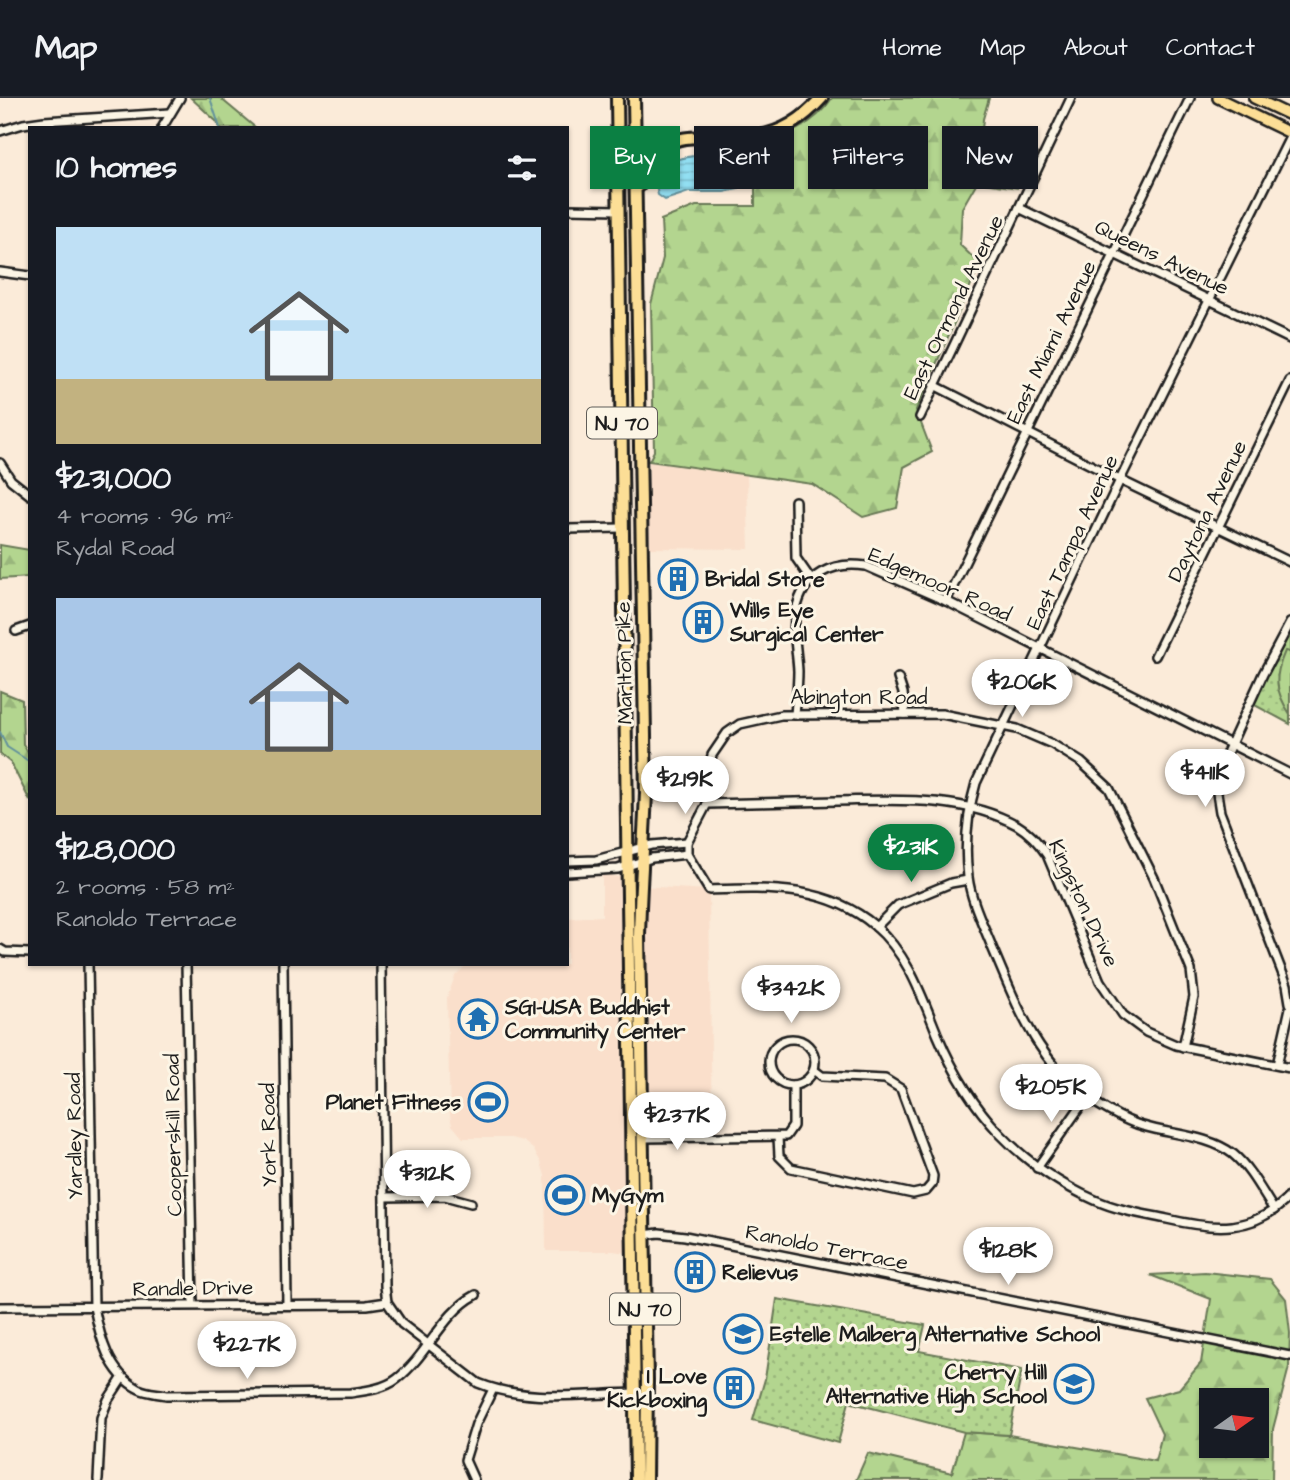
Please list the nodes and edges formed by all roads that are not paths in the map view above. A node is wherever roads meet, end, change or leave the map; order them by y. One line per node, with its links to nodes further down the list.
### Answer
1 (180, 98): 9 (street)
2 (617, 98): 18 (highway, Marlton Pike / NJ 70)
3 (634, 98): 15 (highway, Marlton Pike / NJ 70)
4 (822, 98): 15 (highway)
5 (1071, 98): 16 (street, East Ormond Avenue)
6 (1190, 98): 19 (street, East Miami Avenue)
7 (1218, 98): 14 (main road)
8 (1254, 98): 10 (main road)
9 (170, 113): 11 (street); 12 (street)
10 (1290, 116)
11 (55, 124): 13 (street)
12 (163, 126)
13 (0, 131)
14 (1290, 135): 22 (street, East Tampa Avenue)
15 (635, 199): 52 (highway, Marlton Pike / NJ 70)
16 (1019, 208): 19 (street, Queens Avenue); 25 (street, East Ormond Avenue)
17 (569, 209): 18 (street)
18 (619, 210): 33 (highway, Marlton Pike / NJ 70)
19 (1114, 253): 22 (street, Queens Avenue); 27 (street, East Miami Avenue)
20 (0, 272): 21 (street)
21 (28, 276)
22 (1210, 299): 23 (street, Queens Avenue); 29 (street, East Tampa Avenue)
23 (1290, 339)
24 (1290, 381): 32 (street, Daytona Avenue)
25 (934, 385): 26 (street, East Ormond Avenue); 27 (street)
26 (919, 417)
27 (1026, 433): 29 (street); 37 (street, East Miami Avenue)
28 (0, 463): 30 (street)
29 (1120, 480): 32 (street); 41 (street, East Tampa Avenue)
30 (28, 493)
31 (795, 501): 36 (street)
32 (1219, 526): 35 (street); 42 (street, Daytona Avenue)
33 (623, 528): 34 (street); 52 (highway, Marlton Pike / NJ 70)
34 (569, 529)
35 (1290, 562)
36 (812, 581): 37 (street, Edgemoor Road); 45 (street)
37 (946, 601): 41 (street, Edgemoor Road)
38 (1290, 624): 47 (street)
39 (28, 627): 40 (street)
40 (16, 631)
41 (1041, 650): 46 (street, East Tampa Avenue); 47 (street, Edgemoor Road)
42 (1155, 656)
43 (898, 678): 44 (street)
44 (905, 714): 45 (street, Abington Road); 46 (street, Abington Road)
45 (795, 715): 49 (street, Abington Road)
46 (1003, 725): 50 (street, East Tampa Avenue); 65 (street, Abington Road)
47 (1230, 743): 48 (street, Edgemoor Road); 64 (street)
48 (1290, 775)
49 (707, 804): 50 (street, Kingston Drive); 51 (street)
50 (969, 808): 56 (street, East Tampa Avenue); 65 (street, Kingston Drive)
51 (687, 848): 52 (street); 54 (street); 57 (street)
52 (635, 851): 53 (street); 54 (highway, Marlton Pike / NJ 70); 54 (highway, Marlton Pike / NJ 70)
53 (569, 860)
54 (636, 863): 55 (street); 72 (highway, Marlton Pike / NJ 70); 79 (highway, Marlton Pike / NJ 70)
55 (569, 872)
56 (968, 880): 57 (street); 70 (street, East Tampa Avenue)
57 (876, 927): 73 (street)
58 (0, 950): 59 (street)
59 (28, 953)
60 (88, 966): 85 (street, Yardley Road)
61 (186, 966): 83 (street, Cooperskill Road)
62 (283, 966): 82 (street, York Road)
63 (381, 966): 75 (street)
64 (1290, 1006): 66 (street)
65 (1183, 1047): 66 (street, Kingston Drive)
66 (1277, 1065): 67 (street, Kingston Drive)
67 (1290, 1068)
68 (814, 1070): 69 (street); 69 (street); 71 (street)
69 (793, 1085): 71 (street)
70 (1087, 1097): 73 (street); 77 (street, East Tampa Avenue)
71 (778, 1137): 72 (street)
72 (643, 1138): 78 (highway, Marlton Pike / NJ 70)
73 (1037, 1168): 77 (street)
74 (1290, 1196): 77 (street)
75 (384, 1197): 76 (street); 81 (street)
76 (471, 1203)
77 (1274, 1210)
78 (644, 1234): 87 (street, Ranoldo Terrace); 89 (highway, Marlton Pike / NJ 70)
79 (633, 1255): 89 (highway); 91 (highway, Marlton Pike / NJ 70)
80 (476, 1295): 86 (street)
81 (387, 1302): 82 (street, Randle Drive); 86 (street)
82 (287, 1305): 83 (street, Randle Drive)
83 (194, 1306): 85 (street, Randle Drive)
84 (0, 1307): 85 (street, Randle Drive)
85 (94, 1307): 88 (street, Yardley Road)
86 (428, 1345): 88 (street); 90 (street)
87 (1290, 1356)
88 (123, 1377): 92 (street)
89 (646, 1380): 95 (highway, Marlton Pike / NJ 70)
90 (493, 1389): 91 (street); 93 (street)
91 (635, 1393): 94 (highway, Marlton Pike / NJ 70)
92 (98, 1480)
93 (474, 1480)
94 (636, 1480)
95 (646, 1480)

